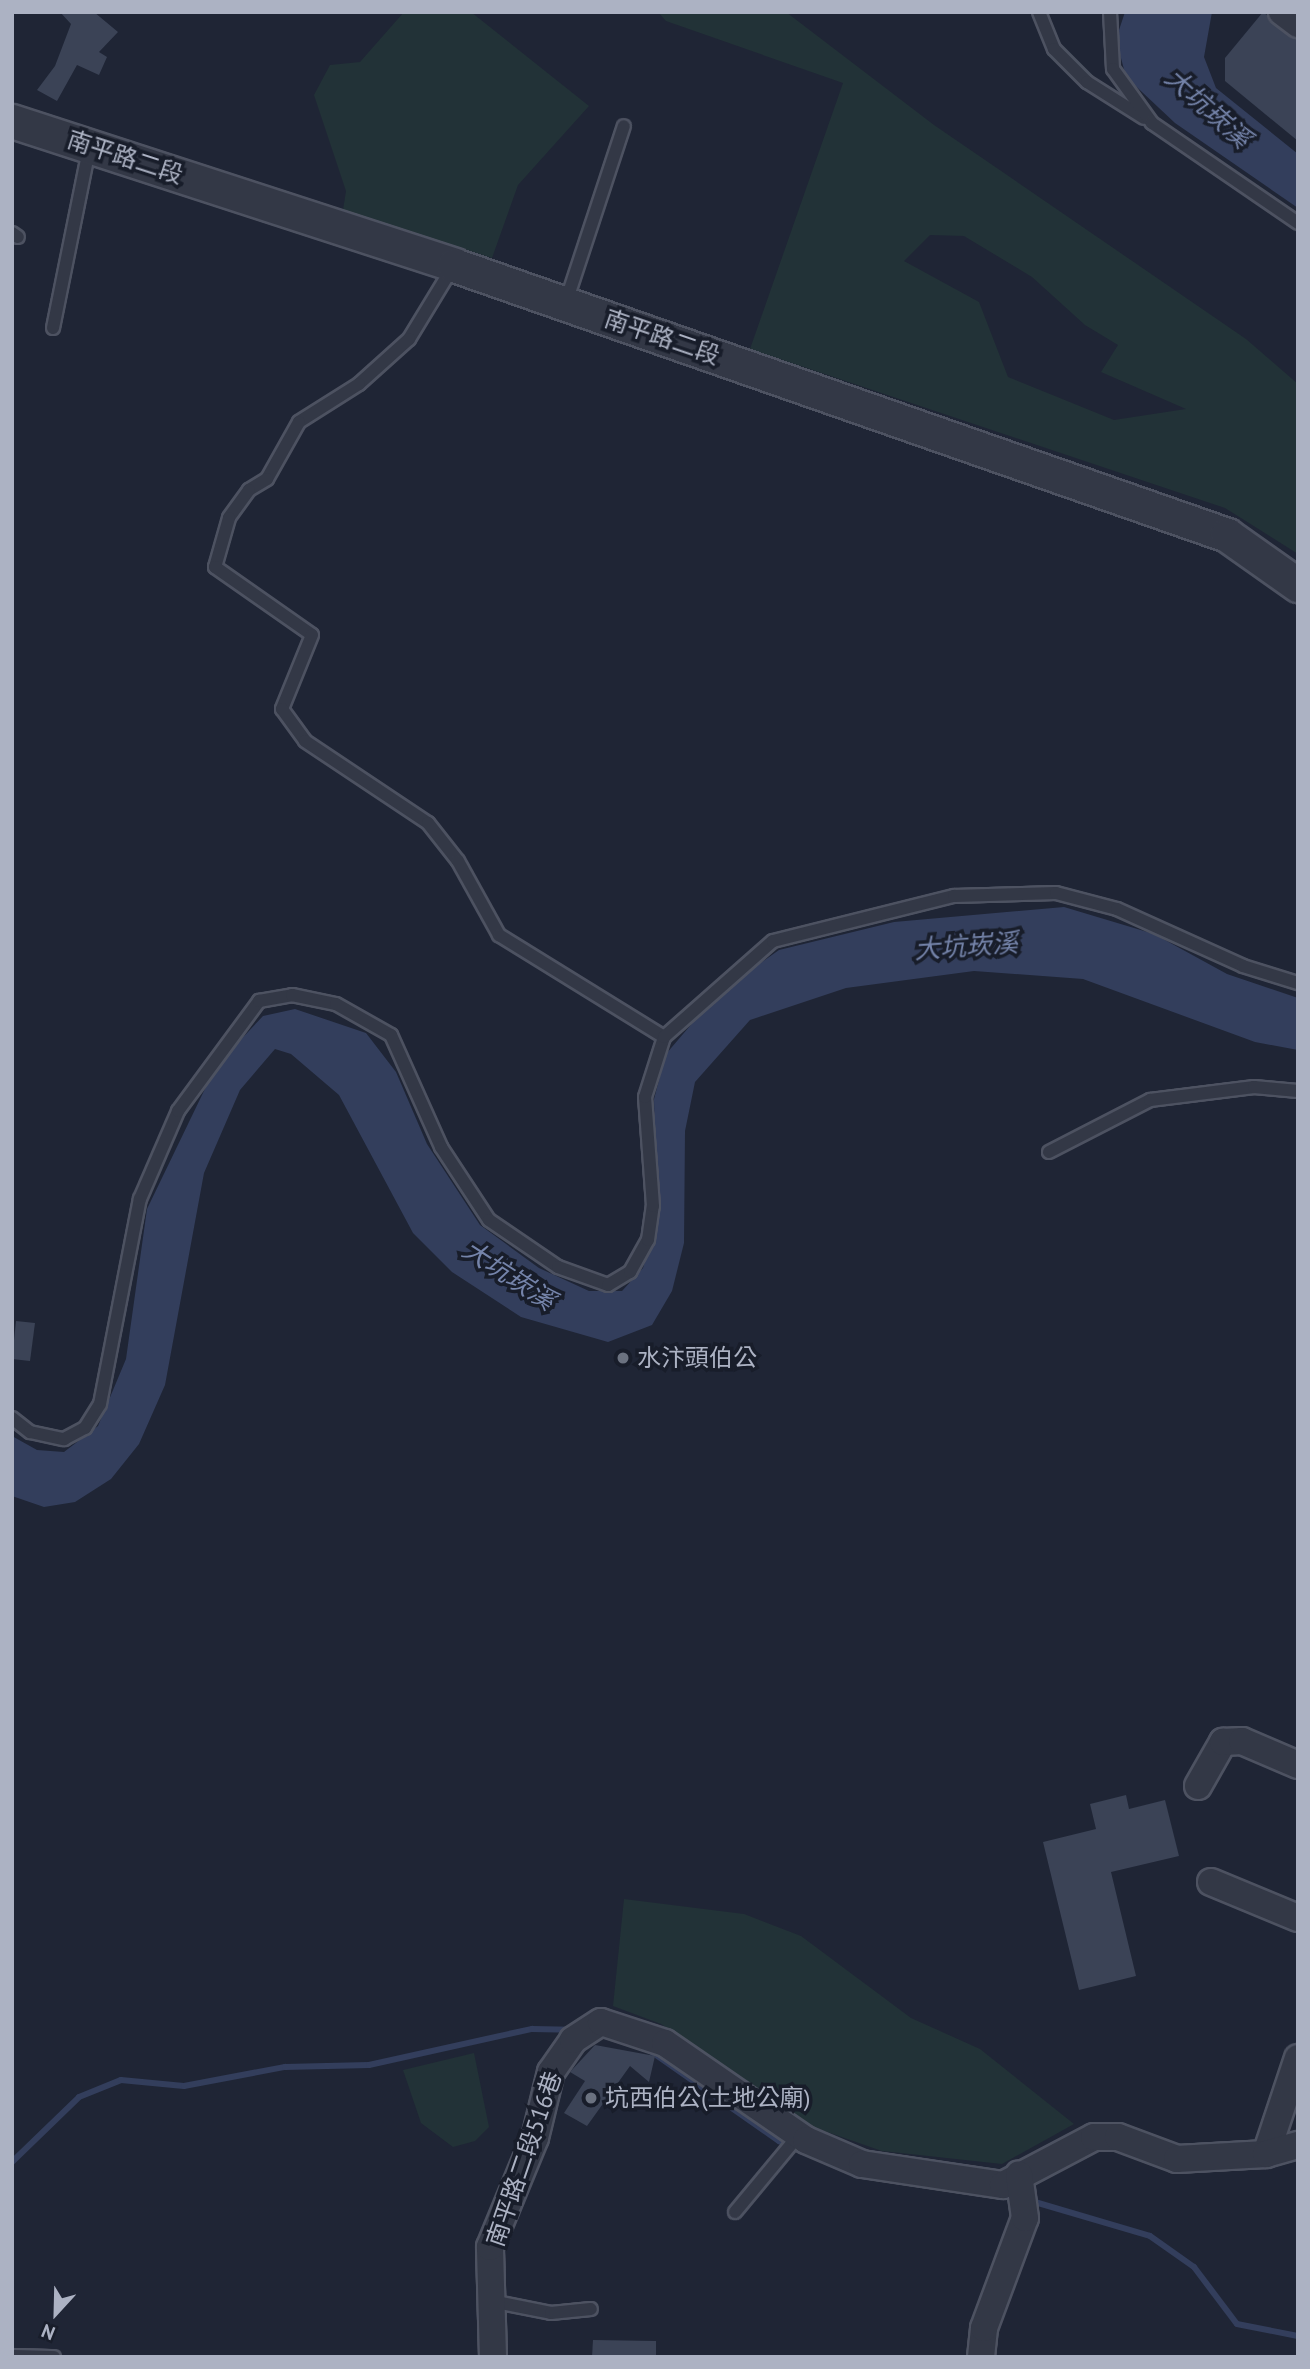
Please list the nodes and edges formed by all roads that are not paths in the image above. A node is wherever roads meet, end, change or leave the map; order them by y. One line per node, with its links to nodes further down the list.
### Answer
1 (1040, 12): 6 (lane)
2 (1110, 12): 6 (lane)
3 (1282, 12): 4 (street)
4 (1298, 24)
5 (12, 121): 8 (street, 南平路二段)
6 (1152, 123): 9 (lane)
7 (624, 126): 11 (lane)
8 (90, 146): 10 (street, 南平路二段); 12 (lane)
9 (1298, 223)
10 (454, 265): 11 (street, 南平路二段); 15 (lane)
11 (566, 304): 13 (street, 南平路二段)
12 (53, 328)
13 (1298, 585)
14 (1298, 983): 15 (lane)
15 (664, 1037): 18 (lane)
16 (1298, 1091): 17 (lane)
17 (1049, 1152)
18 (12, 1418)
19 (1298, 1765): 20 (street)
20 (1198, 1786)
21 (1211, 1882): 22 (street)
22 (1298, 1918)
23 (1298, 2058): 26 (street)
24 (798, 2136): 27 (street, 南平路二段516巷); 28 (lane); 29 (street, 南平路二段516巷)
25 (1298, 2145): 26 (street, 南平路二段516巷)
26 (1266, 2154): 27 (street, 南平路二段516巷)
27 (1022, 2180): 34 (street)
28 (735, 2212)
29 (491, 2301): 30 (lane); 33 (street, 南平路二段516巷)
30 (591, 2309)
31 (12, 2356): 32 (lane)
32 (54, 2357)
33 (493, 2357)
34 (981, 2357)

